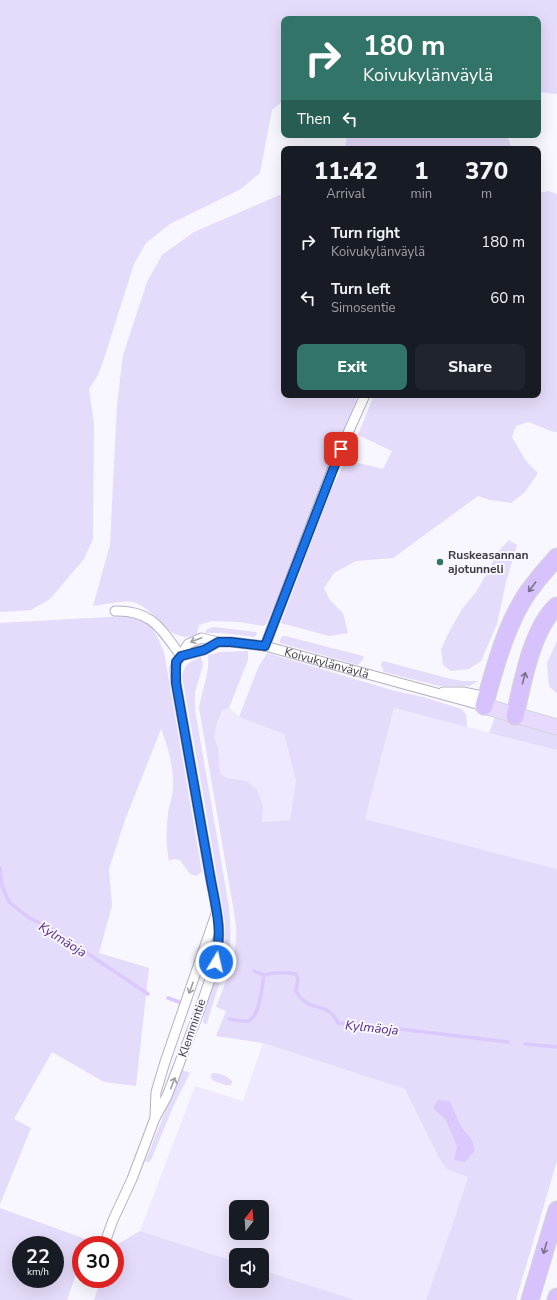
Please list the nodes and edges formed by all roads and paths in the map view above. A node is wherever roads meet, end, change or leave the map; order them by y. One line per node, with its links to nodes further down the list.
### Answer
1 (364, 398): 5 (street)
2 (557, 557): 7 (highway, one-way to 7)
3 (557, 606): 8 (highway, one-way to 3)
4 (114, 611): 6 (street)
5 (265, 646): 6 (street, Koivukylänväylä); 7 (street, Koivukylänväylä)
6 (181, 656): 11 (street, Klemmintie)
7 (485, 702): 8 (main road, Koivukylänväylä)
8 (516, 711): 9 (main road, Koivukylänväylä); 10 (main road, Koivukylänväylä)
9 (557, 717)
10 (557, 728)
11 (217, 911): 12 (street, Klemmintie, one-way to 12); 12 (street, Klemmintie, one-way to 11)
12 (155, 1118): 14 (street, Klemmintie)
13 (557, 1210): 16 (highway, one-way to 16)
14 (107, 1236)
15 (557, 1297): 17 (highway)
16 (530, 1300)
17 (556, 1300)

